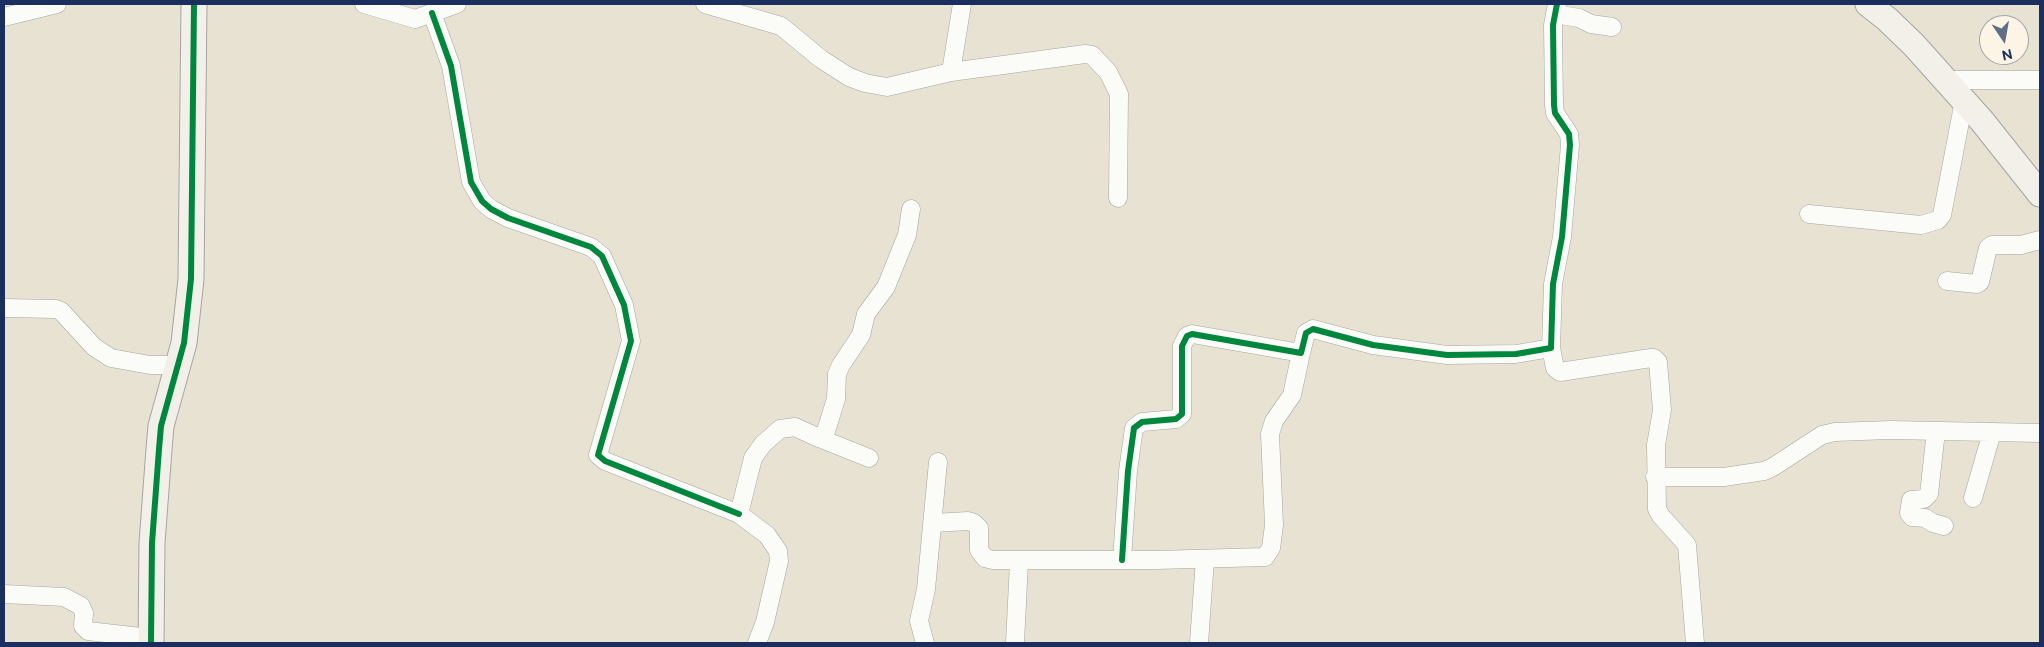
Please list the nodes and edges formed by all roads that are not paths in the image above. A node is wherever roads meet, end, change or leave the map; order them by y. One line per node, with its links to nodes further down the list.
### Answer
1 (57, 4): 9 (street)
2 (194, 4): 25 (street)
3 (364, 4): 7 (street)
4 (705, 4): 11 (street)
5 (962, 4): 11 (street)
6 (1868, 4): 12 (street)
7 (444, 9): 34 (street)
8 (1556, 9): 10 (street); 23 (street)
9 (4, 18)
10 (1612, 27)
11 (951, 72): 17 (street)
12 (1945, 80): 13 (street); 14 (street)
13 (2040, 80)
14 (1964, 101): 15 (street); 19 (street)
15 (2031, 171): 16 (street)
16 (2040, 194)
17 (1118, 198)
18 (911, 209): 29 (street)
19 (1809, 214)
20 (2040, 240): 21 (street)
21 (1948, 281)
22 (4, 308): 25 (street)
23 (1551, 348): 24 (street); 32 (street)
24 (1300, 353): 37 (street); 38 (street)
25 (179, 366): 41 (street)
26 (1936, 431): 27 (street); 32 (street); 36 (street)
27 (1992, 432): 28 (street); 33 (street)
28 (2040, 433)
29 (819, 438): 30 (street); 34 (street)
30 (869, 458)
31 (938, 462): 35 (street)
32 (1655, 477): 46 (street)
33 (1973, 498)
34 (739, 514): 42 (street)
35 (934, 523): 39 (street); 43 (street)
36 (1944, 526)
37 (1205, 559): 38 (street); 45 (street)
38 (1122, 560): 39 (street)
39 (1019, 562): 44 (street)
40 (4, 594): 41 (street)
41 (151, 640)
42 (757, 643)
43 (925, 643)
44 (1015, 643)
45 (1199, 643)
46 (1695, 643)

